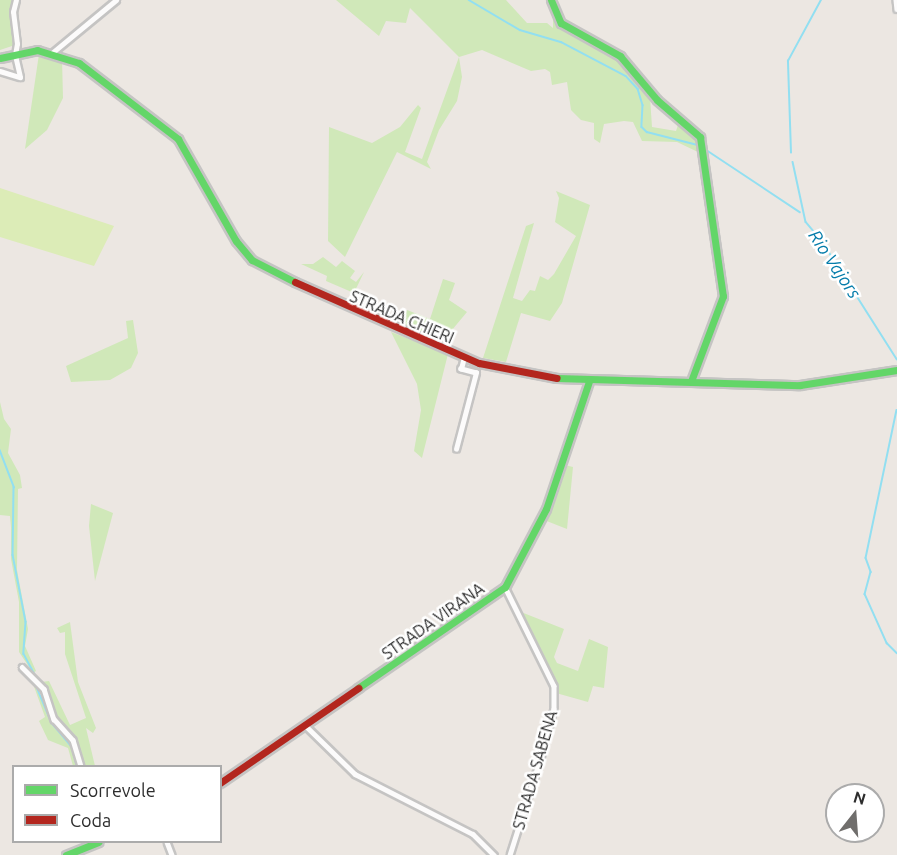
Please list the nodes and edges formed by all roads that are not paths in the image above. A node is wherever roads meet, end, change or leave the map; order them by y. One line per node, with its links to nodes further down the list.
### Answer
1 (16, 0): 7 (street)
2 (116, 0): 6 (street)
3 (551, 0): 13 (street)
4 (896, 0): 5 (street)
5 (897, 9)
6 (52, 52): 7 (street, STRADA CHIERI); 10 (street, STRADA CHIERI)
7 (15, 55): 8 (street, STRADA CHIERI); 9 (street)
8 (0, 58)
9 (0, 71)
10 (464, 357): 12 (street, STRADA CHIERI); 14 (street)
11 (897, 370): 13 (street, STRADA CHIERI)
12 (589, 381): 13 (street, STRADA CHIERI); 15 (street, STRADA VIRANA)
13 (691, 381)
14 (456, 449)
15 (505, 587): 17 (street, STRADA VIRANA); 23 (street, STRADA SABENA)
16 (22, 667): 18 (street)
17 (305, 725): 19 (street, STRADA VIRANA); 22 (street)
18 (81, 765)
19 (222, 782)
20 (96, 843): 21 (street)
21 (66, 855)
22 (494, 855)
23 (510, 855)

